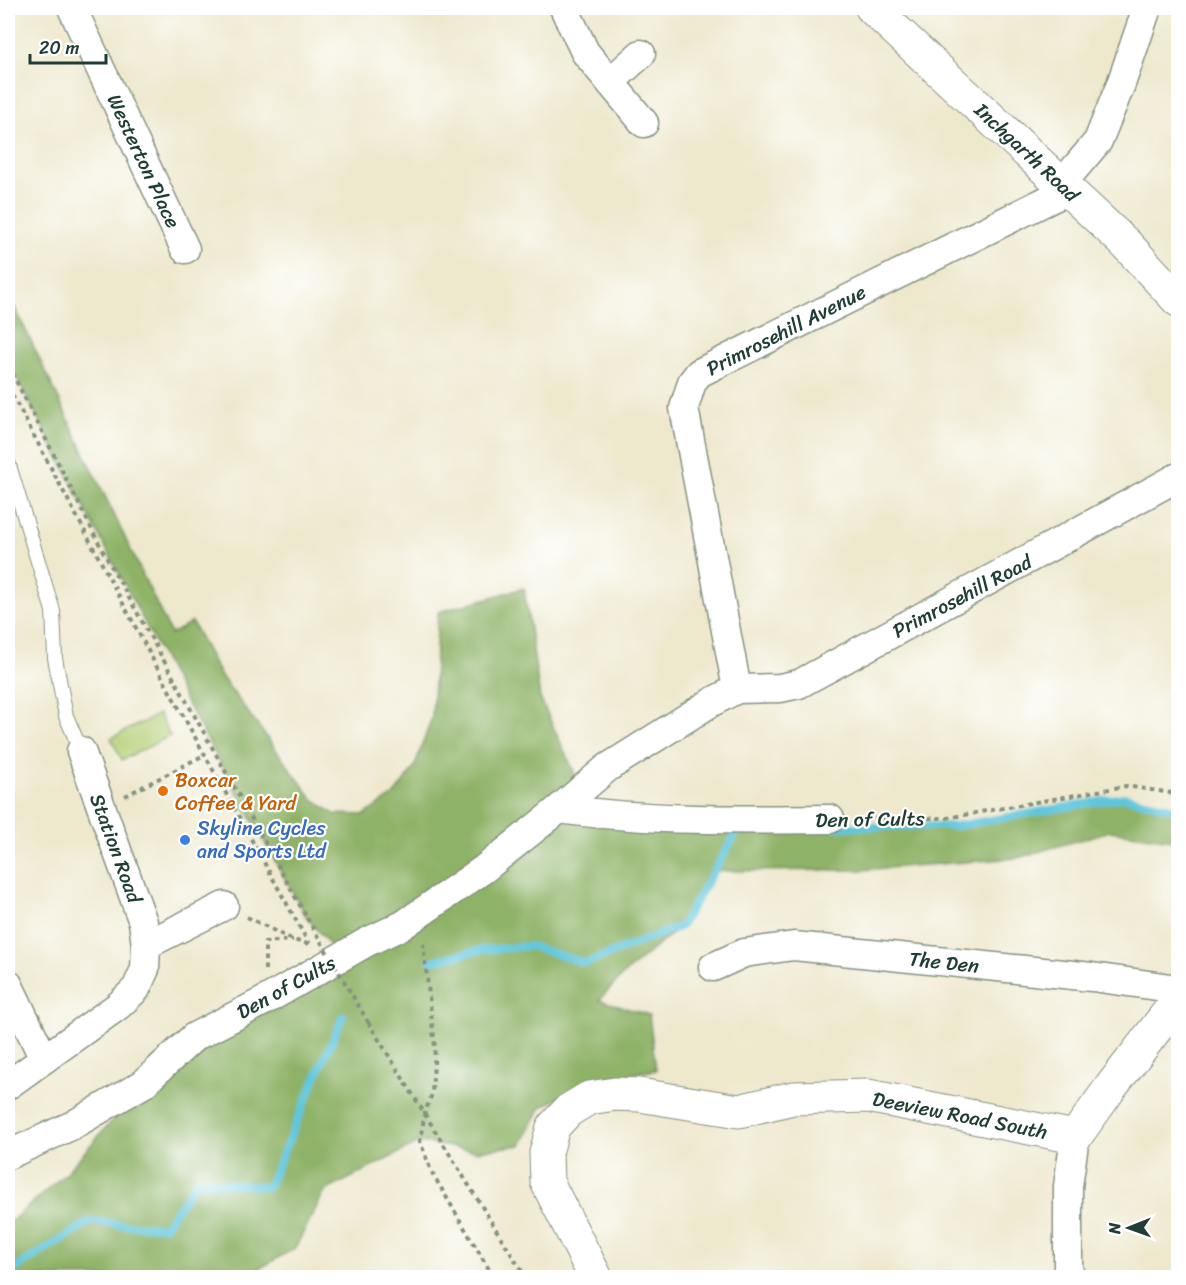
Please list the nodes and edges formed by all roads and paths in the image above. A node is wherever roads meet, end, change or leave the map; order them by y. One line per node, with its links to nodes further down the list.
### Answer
1 (72, 8): 9 (street, Westerton Place)
2 (564, 8): 6 (street)
3 (872, 8): 8 (street, Inchgarth Road)
4 (1147, 8): 8 (street)
5 (641, 54): 6 (street)
6 (610, 82): 7 (street)
7 (644, 123)
8 (1064, 187): 10 (street, Inchgarth Road); 15 (street, Primrosehill Avenue)
9 (185, 249)
10 (1179, 300)
11 (8, 365): 33 (path, bridge)
12 (8, 387): 17 (path)
13 (8, 462): 16 (lane)
14 (1179, 477): 15 (street, Primrosehill Road)
15 (737, 689): 20 (street, Den of Cults)
16 (81, 751): 19 (street, Station Road)
17 (204, 754): 19 (path); 25 (path)
18 (1179, 794): 21 (path, Den of Cults)
19 (102, 808): 24 (street, Station Road)
20 (560, 809): 21 (street, Den of Cults); 23 (street, Den of Cults)
21 (830, 819)
22 (224, 906): 24 (street); 30 (path)
23 (417, 916): 30 (street, Den of Cults); 33 (path)
24 (146, 945): 31 (street, Station Road)
25 (309, 945)
26 (713, 968): 28 (street, The Den)
27 (8, 984): 31 (street)
28 (1179, 989)
29 (1179, 1000): 34 (street)
30 (264, 1001): 35 (street, Den of Cults)
31 (44, 1059): 32 (street, Station Road)
32 (8, 1085)
33 (424, 1112): 36 (path); 37 (path)
34 (1075, 1137): 38 (street, Deeview Road South); 39 (street)
35 (8, 1155)
36 (495, 1278)
37 (526, 1278)
38 (596, 1278)
39 (1071, 1278)

